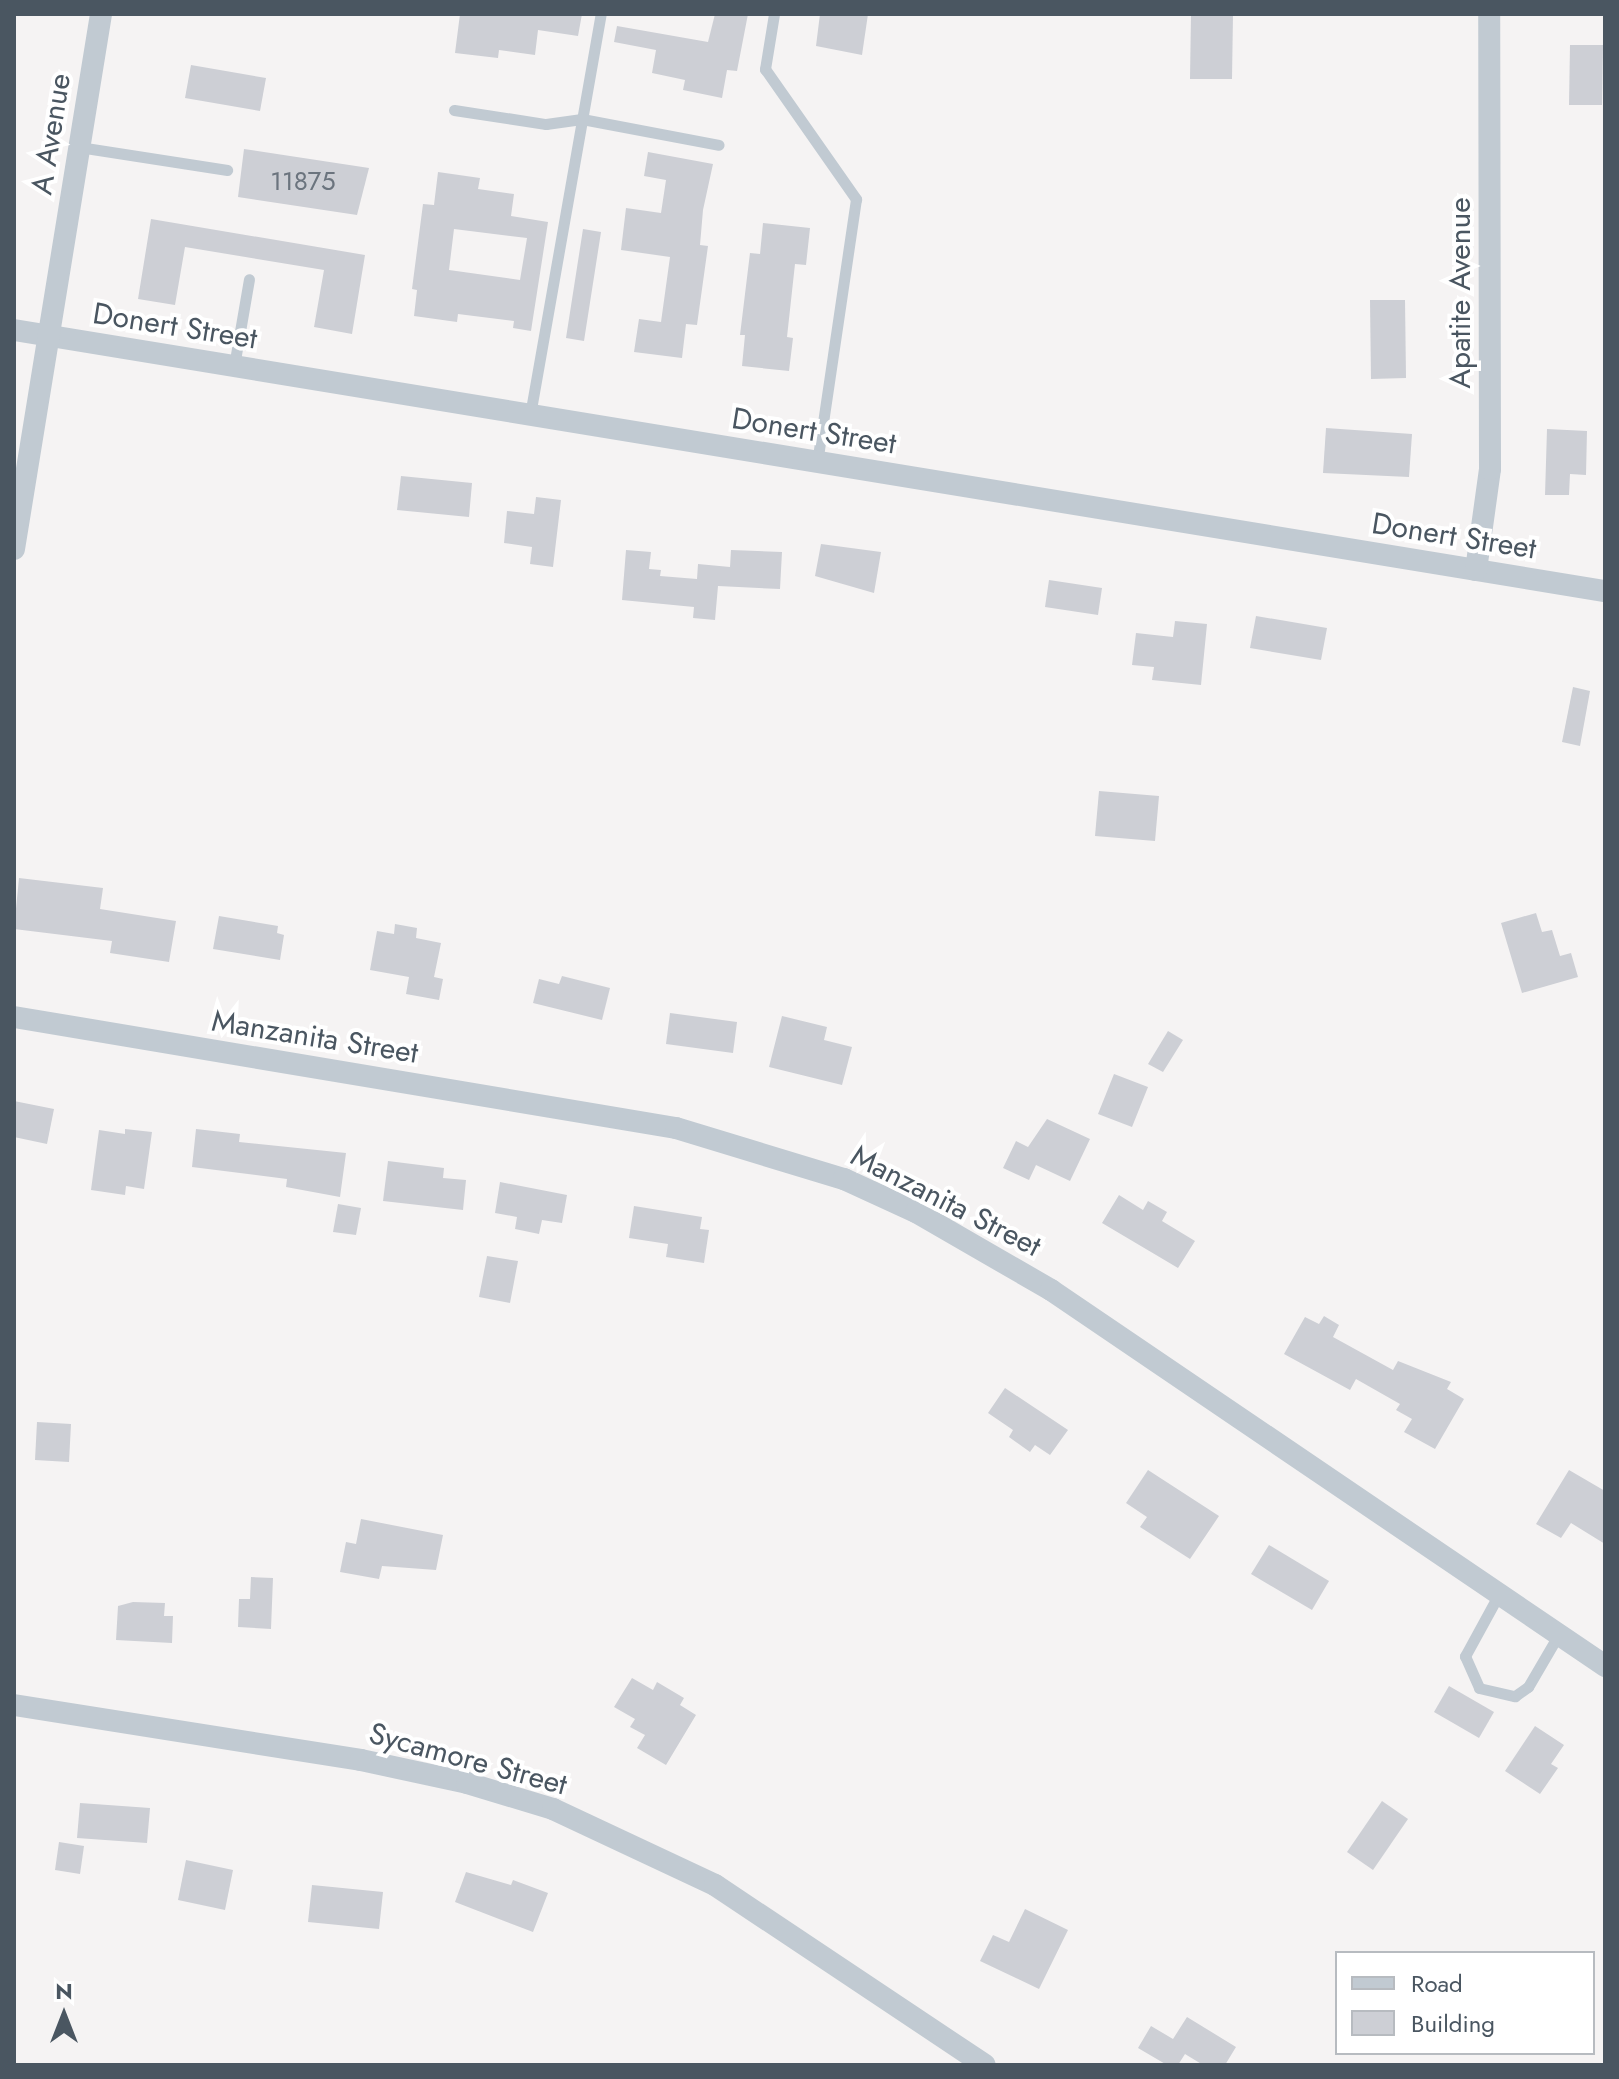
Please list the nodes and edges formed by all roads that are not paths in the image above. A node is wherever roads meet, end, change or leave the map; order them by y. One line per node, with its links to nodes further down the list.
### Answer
1 (101, 14): 8 (street, A Avenue)
2 (601, 14): 6 (lane)
3 (774, 14): 15 (lane)
4 (1489, 14): 17 (street, Apatite Avenue)
5 (454, 110): 6 (lane)
6 (582, 119): 7 (lane); 14 (lane)
7 (719, 145)
8 (79, 147): 9 (lane); 12 (street, A Avenue)
9 (227, 170)
10 (249, 279): 13 (lane)
11 (14, 330): 12 (street, Donert Street)
12 (49, 336): 13 (street, Donert Street); 16 (street, A Avenue)
13 (234, 366): 14 (street, Donert Street)
14 (530, 415): 15 (street, Donert Street)
15 (817, 462): 17 (street, Donert Street)
16 (14, 549)
17 (1476, 570): 18 (street, Donert Street)
18 (1605, 591)
19 (14, 1017): 20 (street, Manzanita Street)
20 (1499, 1594): 21 (street, Manzanita Street); 21 (lane)
21 (1559, 1634): 22 (street, Manzanita Street)
22 (1605, 1666)
23 (14, 1705): 24 (street, Sycamore Street)
24 (985, 2065)

